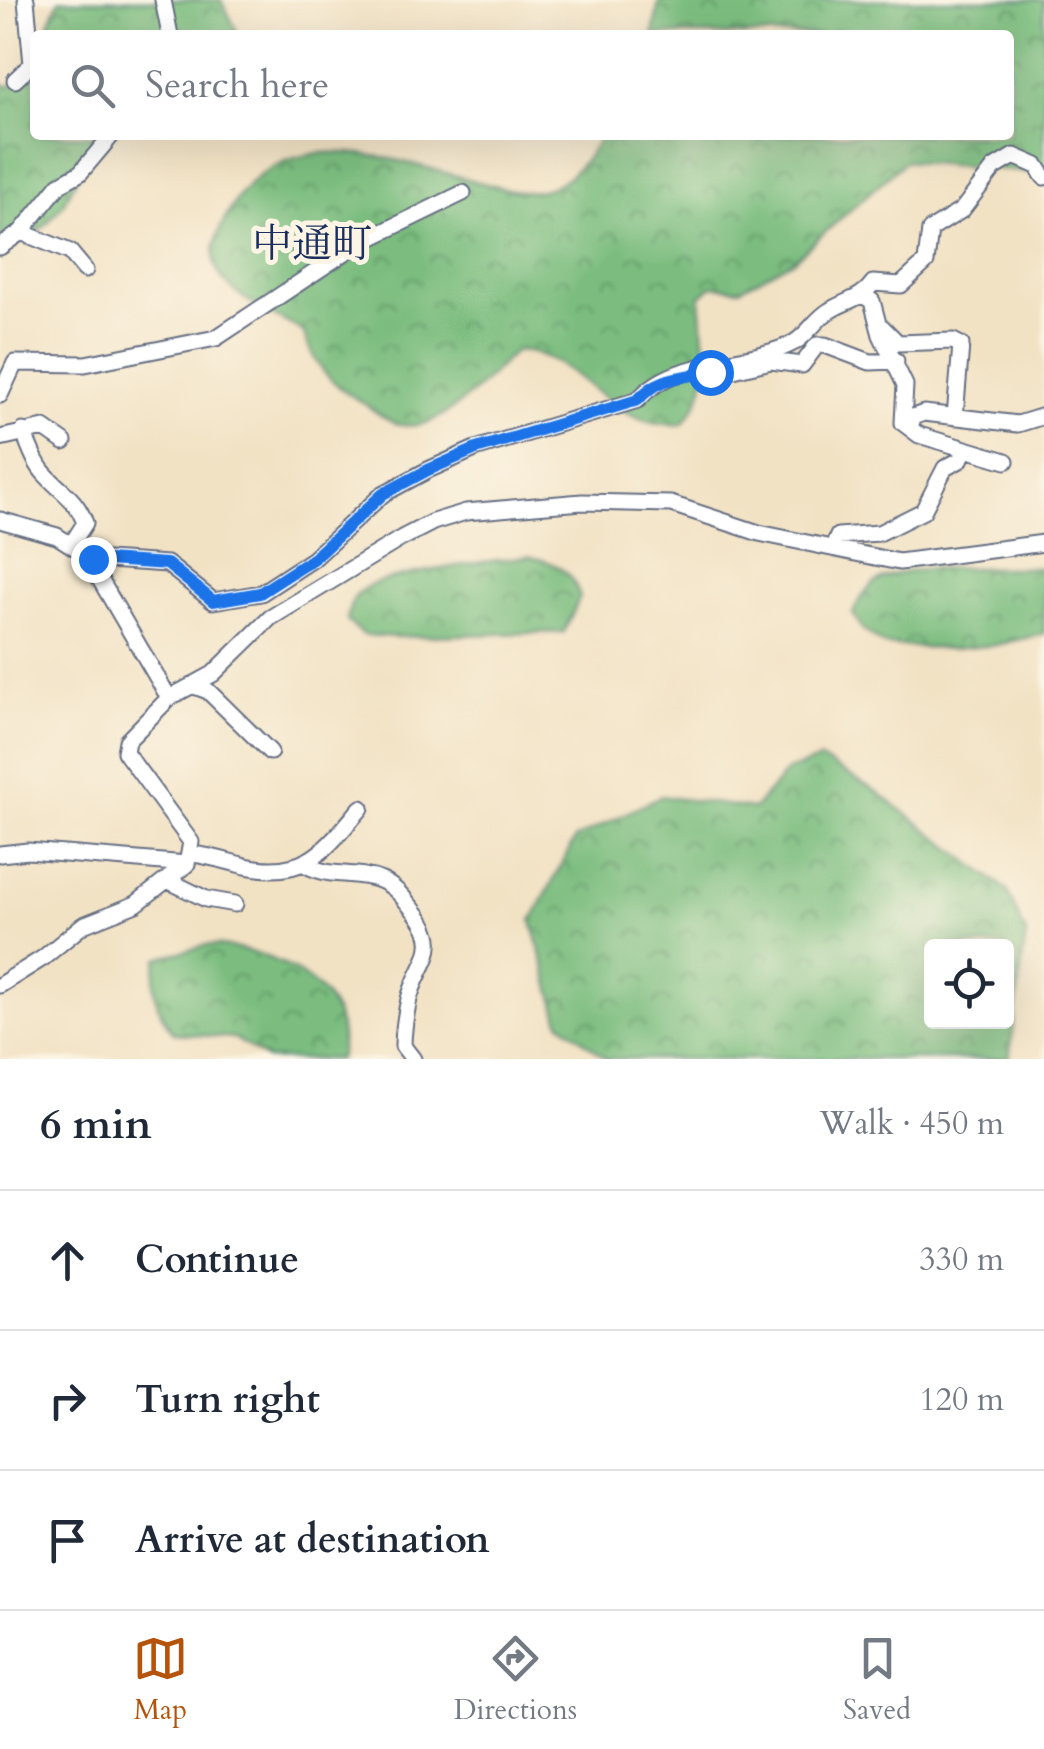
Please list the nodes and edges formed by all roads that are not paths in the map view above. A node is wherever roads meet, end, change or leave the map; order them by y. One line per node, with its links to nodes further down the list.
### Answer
1 (26, 0): 4 (street)
2 (164, 0): 3 (street)
3 (169, 30)
4 (30, 43)
5 (30, 66): 6 (street)
6 (16, 80)
7 (108, 140): 10 (street)
8 (1044, 177): 13 (street)
9 (463, 193): 17 (street)
10 (20, 232): 11 (street); 12 (street)
11 (0, 247)
12 (85, 270)
13 (864, 296): 14 (street); 16 (street)
14 (882, 326): 15 (street); 19 (street)
15 (896, 361): 16 (street); 20 (street)
16 (681, 374): 30 (street)
17 (0, 395)
18 (1044, 416): 19 (street)
19 (955, 417): 20 (street)
20 (911, 425): 24 (street)
21 (24, 431): 22 (street); 23 (street); 28 (street)
22 (0, 438)
23 (64, 442)
24 (964, 451): 25 (street); 29 (street)
25 (1006, 461)
26 (0, 520): 28 (street)
27 (1044, 544): 29 (street)
28 (70, 545): 30 (street)
29 (833, 547): 31 (street)
30 (93, 559): 32 (street)
31 (192, 684): 32 (street); 33 (street)
32 (169, 698): 36 (street)
33 (270, 752)
34 (361, 808): 37 (street)
35 (0, 854): 36 (street)
36 (189, 859): 37 (street); 38 (street)
37 (306, 865): 41 (street)
38 (168, 880): 39 (street); 40 (street)
39 (234, 904)
40 (0, 985)
41 (413, 1059)

